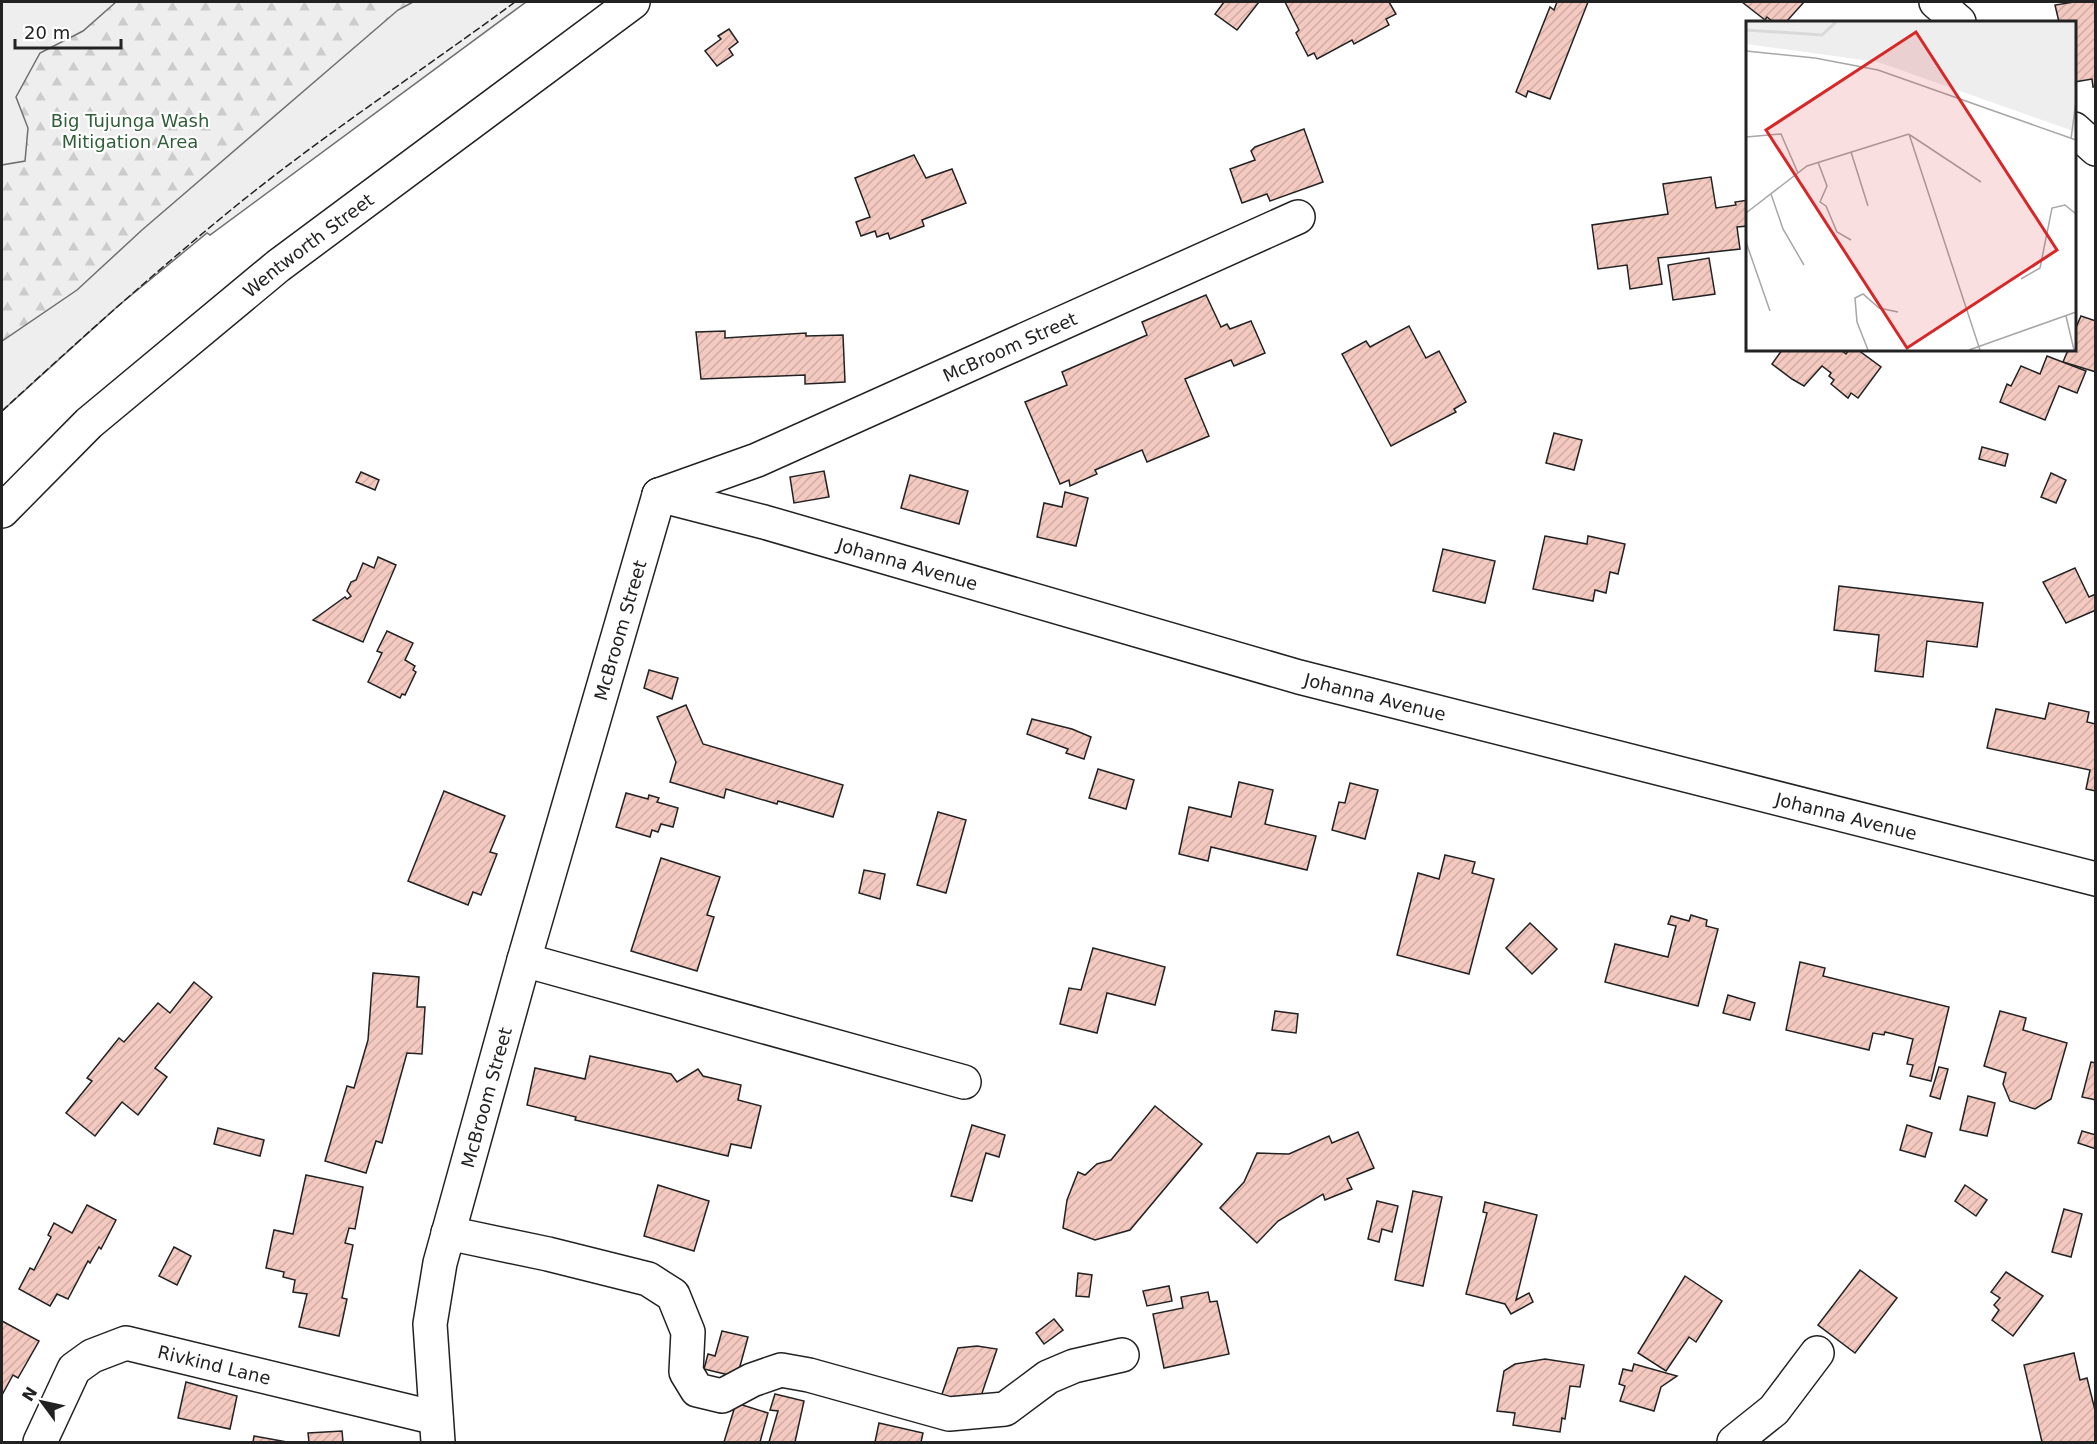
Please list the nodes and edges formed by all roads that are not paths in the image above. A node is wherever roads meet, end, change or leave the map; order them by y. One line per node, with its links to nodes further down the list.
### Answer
1 (633, 2): 8 (street, Wentworth Street)
2 (1936, 2): 3 (street)
3 (1958, 21)
4 (2076, 131): 5 (street)
5 (2096, 148)
6 (1298, 217): 7 (street, McBroom Street)
7 (659, 495): 9 (street, Johanna Avenue); 10 (street, McBroom Street)
8 (2, 511)
9 (2096, 879)
10 (524, 960): 11 (street); 12 (street, McBroom Street)
11 (964, 1082)
12 (448, 1233): 14 (street); 15 (street, McBroom Street)
13 (1817, 1353): 17 (street)
14 (1122, 1355)
15 (437, 1430): 16 (street, Rivkind Lane)
16 (40, 1443)
17 (1734, 1443)

